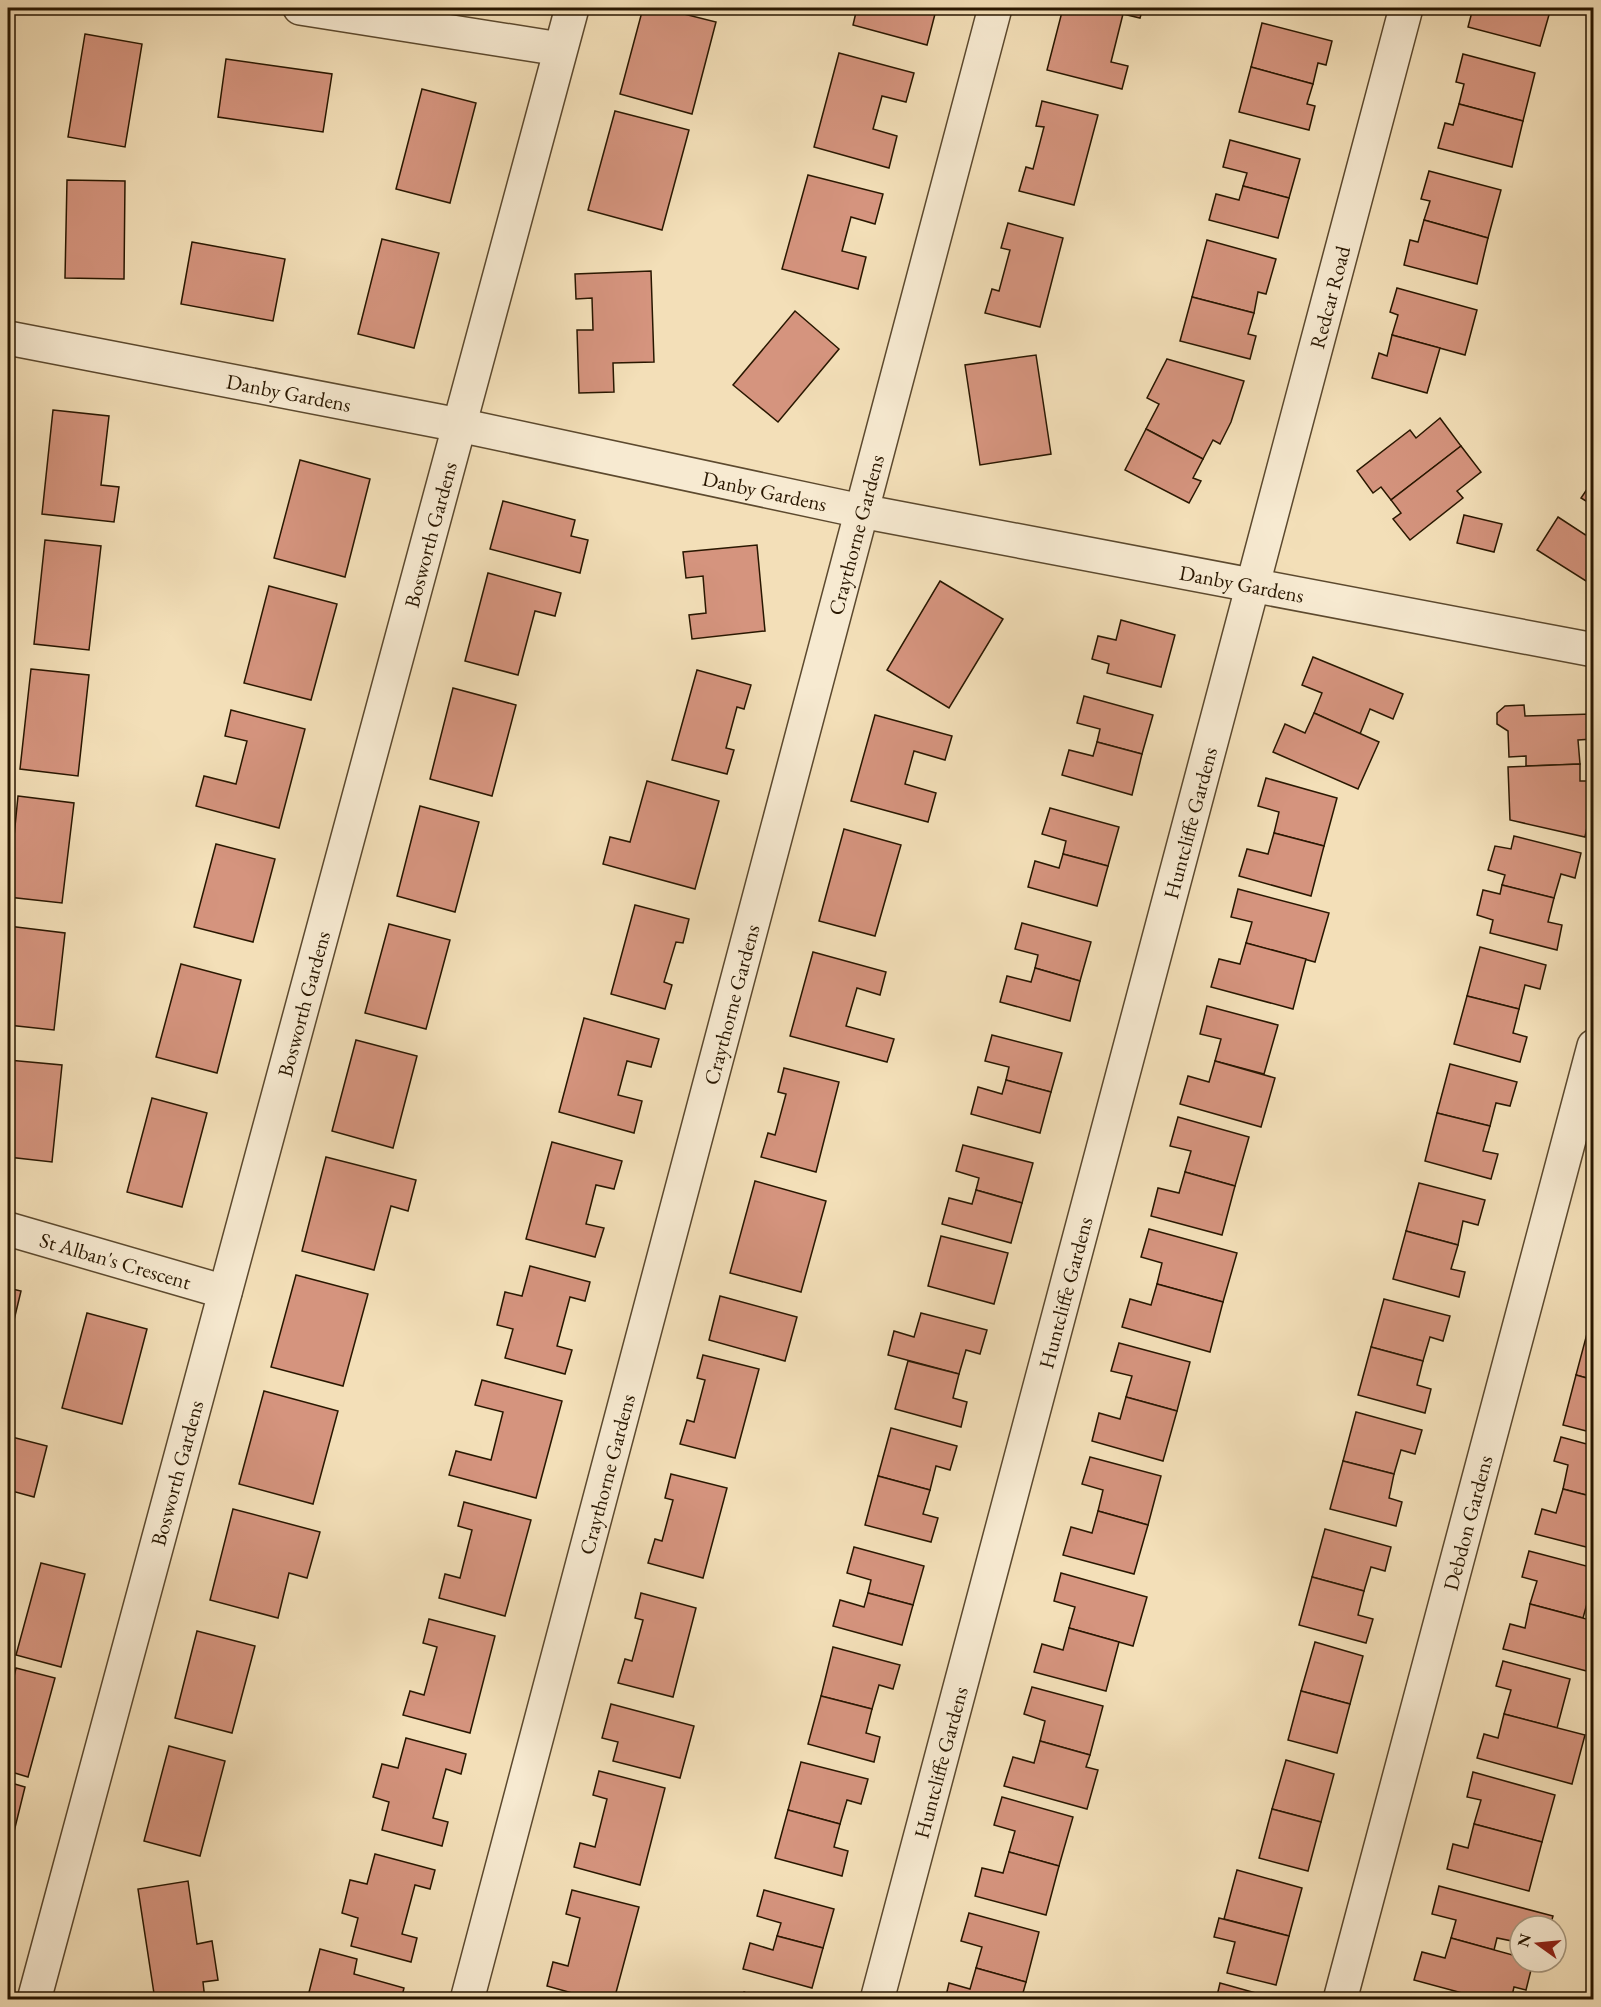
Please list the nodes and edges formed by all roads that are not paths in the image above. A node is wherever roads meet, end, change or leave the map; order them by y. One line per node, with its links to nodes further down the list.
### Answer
1 (300, 8): 5 (street)
2 (572, 8): 5 (street, Bosworth Gardens)
3 (995, 8): 8 (street, Craythorne Gardens)
4 (1406, 8): 9 (street, Redcar Road)
5 (560, 49): 7 (street, Bosworth Gardens)
6 (8, 338): 7 (street, Danby Gardens)
7 (459, 425): 8 (street, Danby Gardens); 13 (street, Bosworth Gardens)
8 (861, 512): 9 (street, Danby Gardens); 15 (street, Craythorne Gardens)
9 (1255, 586): 10 (street, Danby Gardens); 16 (street, Huntcliffe Gardens)
10 (1593, 650)
11 (1593, 1046): 17 (street, Debdon Gardens)
12 (8, 1229): 13 (street, St Alban's Crescent)
13 (225, 1292): 14 (street, Bosworth Gardens)
14 (34, 2000)
15 (467, 2000)
16 (877, 2000)
17 (1340, 2000)

